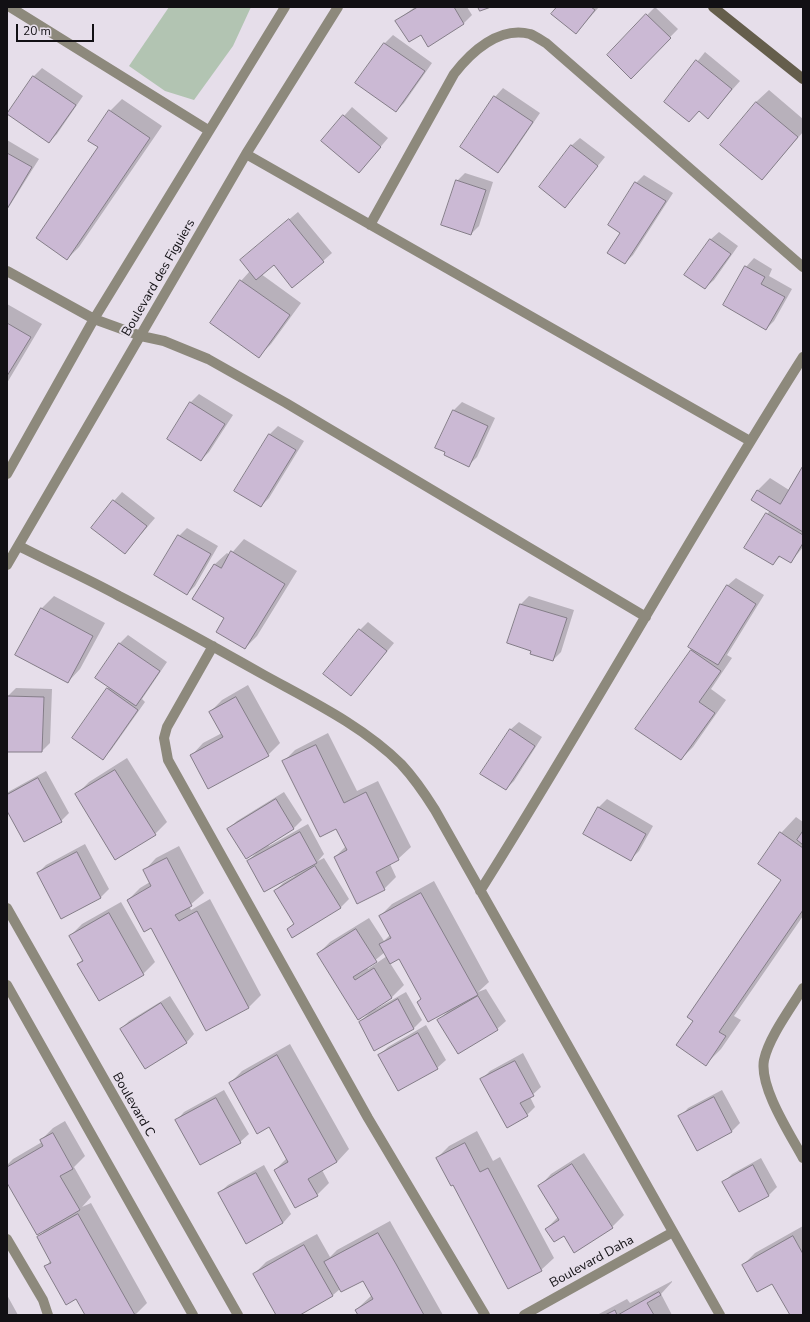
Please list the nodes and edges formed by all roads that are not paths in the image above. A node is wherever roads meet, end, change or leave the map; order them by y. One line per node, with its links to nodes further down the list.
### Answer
1 (10, 7): 6 (street)
2 (285, 7): 6 (street)
3 (338, 7): 7 (street, Boulevard des Figuiers)
4 (713, 7): 5 (main road)
5 (803, 79)
6 (208, 130): 11 (street)
7 (246, 154): 8 (street); 12 (street, Boulevard des Figuiers)
8 (370, 225): 9 (street); 14 (street)
9 (803, 267)
10 (7, 271): 11 (street)
11 (94, 319): 12 (street); 15 (street)
12 (141, 336): 16 (street, Boulevard des Figuiers); 18 (street)
13 (803, 357): 14 (street)
14 (750, 441): 18 (street)
15 (7, 474)
16 (19, 546): 17 (street, Boulevard des Figuiers); 19 (street)
17 (7, 565)
18 (646, 617): 20 (street)
19 (213, 646): 20 (street); 30 (street)
20 (480, 891): 25 (street)
21 (7, 908): 29 (street, Boulevard C)
22 (7, 985): 28 (street)
23 (803, 988): 24 (street)
24 (803, 1158)
25 (673, 1232): 31 (street, Boulevard Daha); 32 (street)
26 (7, 1239): 27 (street)
27 (48, 1315)
28 (193, 1315)
29 (238, 1315)
30 (485, 1315)
31 (524, 1315)
32 (720, 1315)

